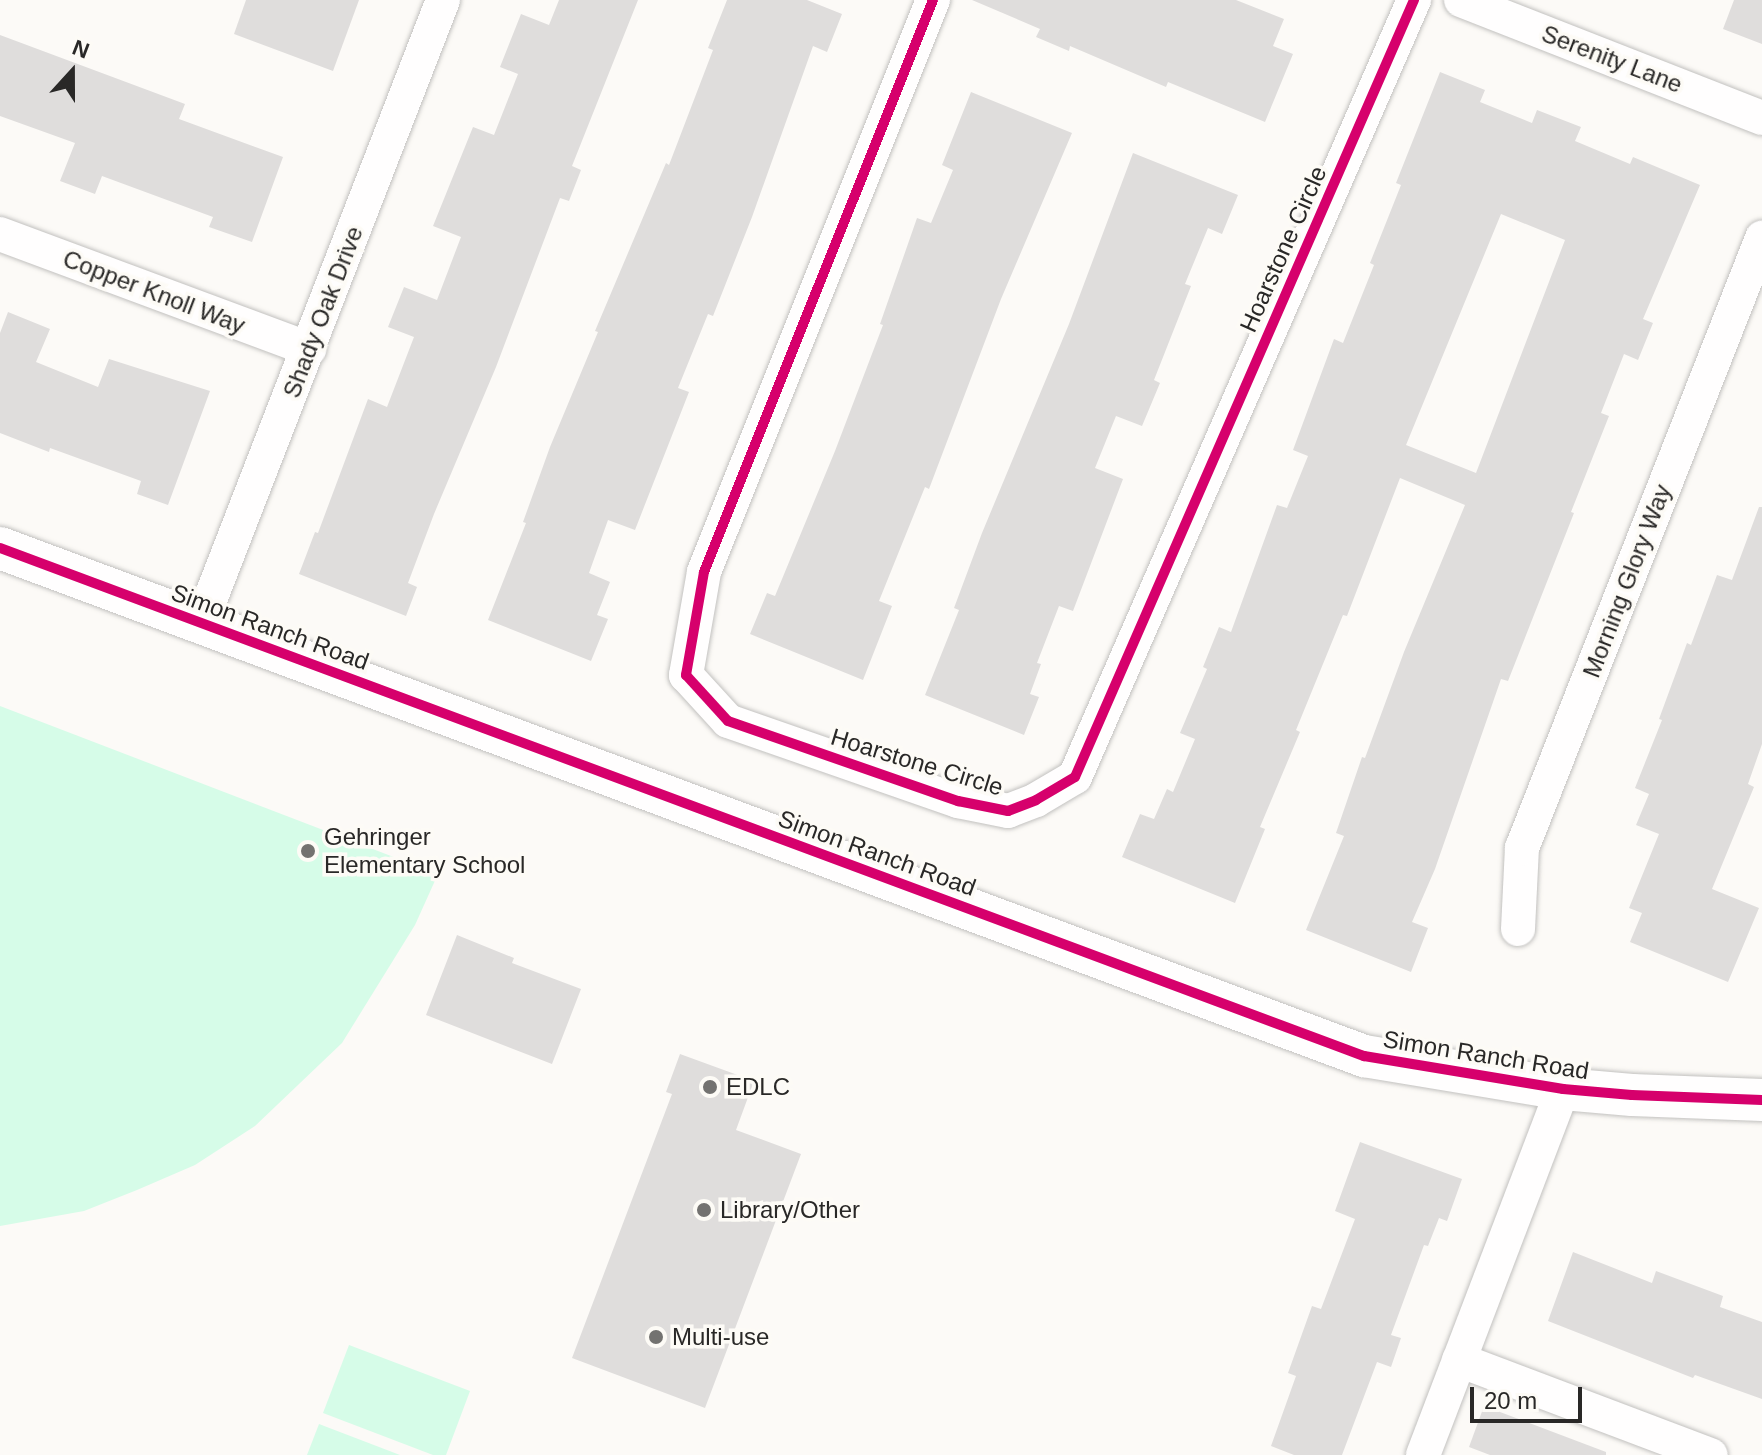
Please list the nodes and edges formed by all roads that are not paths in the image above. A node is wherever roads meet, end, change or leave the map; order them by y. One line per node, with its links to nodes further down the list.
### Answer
1 (443, 0): 8 (street, Shady Oak Drive)
2 (933, 0): 3 (street, Hoarstone Circle)
3 (1414, 0)
4 (1461, 0): 5 (street, Serenity Lane)
5 (1762, 118)
6 (0, 234): 8 (street, Copper Knoll Way)
7 (1762, 238): 11 (street, Morning Glory Way)
8 (309, 349): 10 (street, Shady Oak Drive)
9 (0, 548): 10 (street, Simon Ranch Road)
10 (201, 623): 12 (street, Simon Ranch Road)
11 (1518, 929)
12 (1563, 1089): 13 (street, Simon Ranch Road); 14 (street)
13 (1762, 1100)
14 (1459, 1360): 15 (street); 16 (street)
15 (1423, 1455)
16 (1711, 1455)

